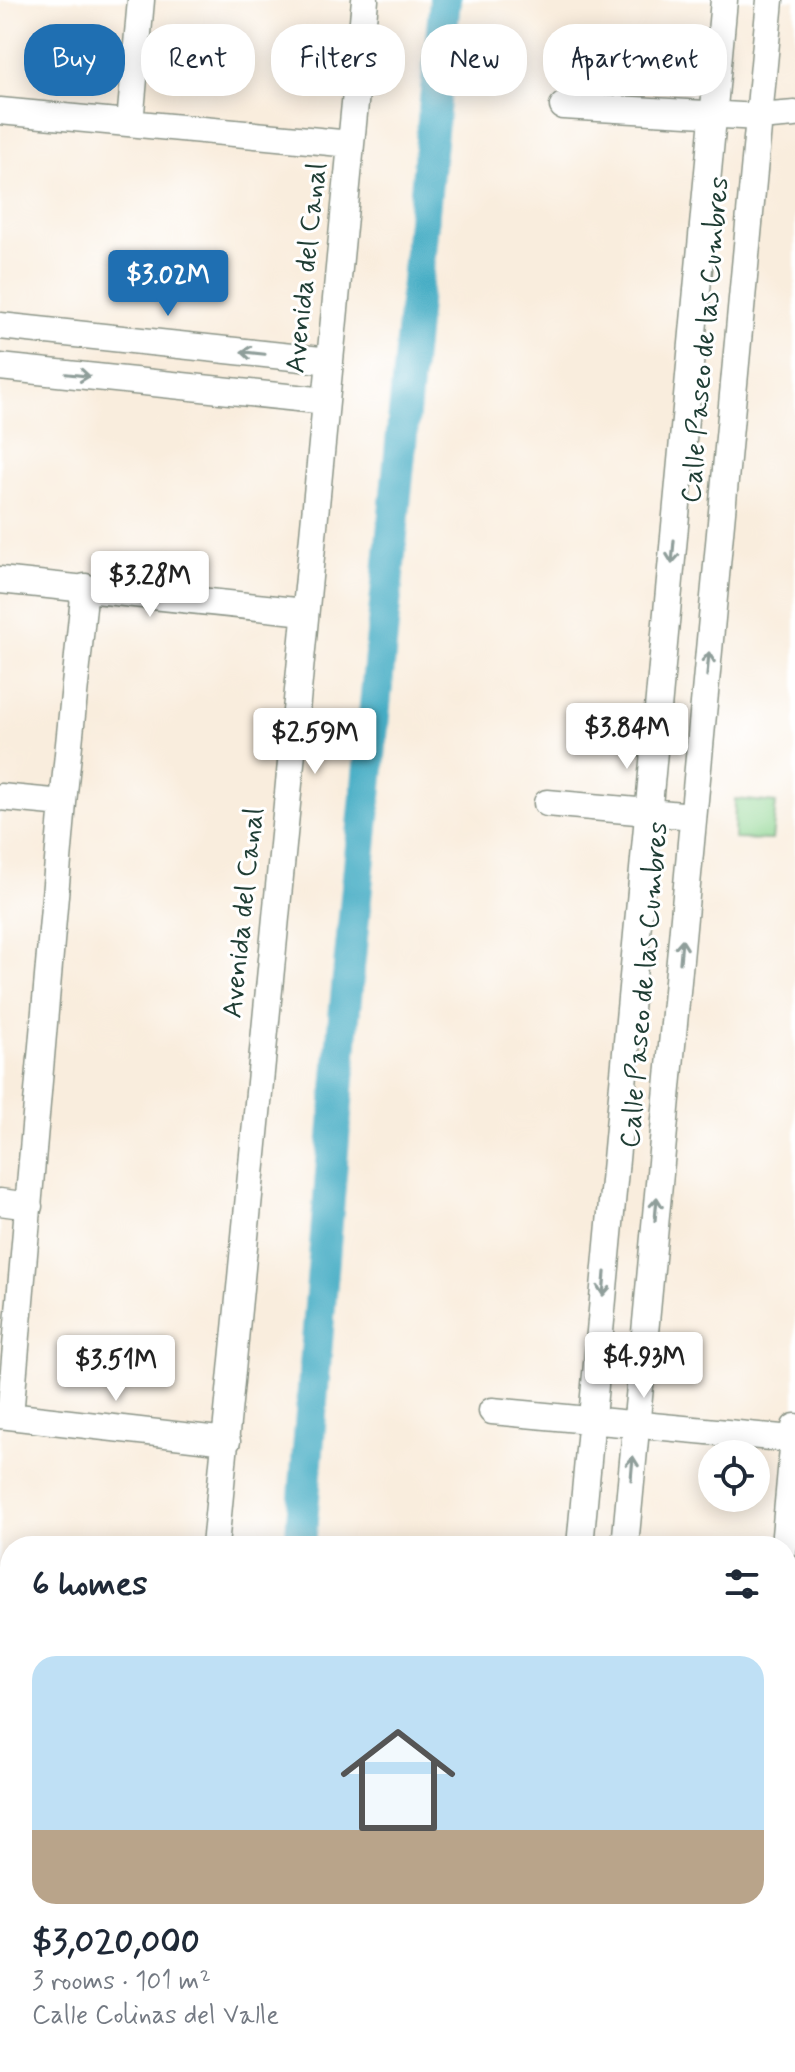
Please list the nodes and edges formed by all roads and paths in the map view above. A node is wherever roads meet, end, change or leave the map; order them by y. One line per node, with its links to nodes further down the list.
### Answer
1 (141, 0): 10 (street)
2 (365, 0): 11 (street, Avenida del Canal)
3 (724, 0): 8 (street, Calle Paseo de las Cumbres)
4 (770, 0): 9 (street, Calle Paseo de las Cumbres)
5 (563, 106): 8 (street)
6 (0, 111): 10 (street)
7 (795, 114): 9 (street)
8 (714, 115): 9 (street); 22 (street, Calle Paseo de las Cumbres, one-way to 22)
9 (759, 117): 23 (street, Calle Paseo de las Cumbres, one-way to 9)
10 (130, 123): 11 (street)
11 (351, 144): 13 (street, Avenida del Canal)
12 (0, 326): 13 (street, one-way to 12)
13 (330, 361): 15 (street, Avenida del Canal)
14 (0, 367): 15 (street, one-way to 15)
15 (326, 401): 18 (street, Avenida del Canal)
16 (0, 580): 17 (street)
17 (85, 587): 18 (street); 20 (street)
18 (305, 612): 31 (street, Avenida del Canal)
19 (0, 797): 20 (street)
20 (63, 803): 25 (street)
21 (547, 803): 22 (street)
22 (648, 811): 23 (street); 28 (street, Calle Paseo de las Cumbres, one-way to 28)
23 (693, 816): 29 (street, Calle Paseo de las Cumbres, one-way to 23)
24 (0, 1202): 25 (street)
25 (29, 1206): 27 (street)
26 (492, 1411): 28 (street)
27 (5, 1415): 31 (street)
28 (592, 1420): 29 (street); 33 (street, Calle Paseo de las Cumbres)
29 (636, 1425): 30 (street); 34 (street, Calle Paseo de las Cumbres, one-way to 29)
30 (793, 1433): 35 (street)
31 (227, 1441): 32 (street, Avenida del Canal)
32 (216, 1536)
33 (581, 1536)
34 (626, 1536)
35 (785, 1536)

